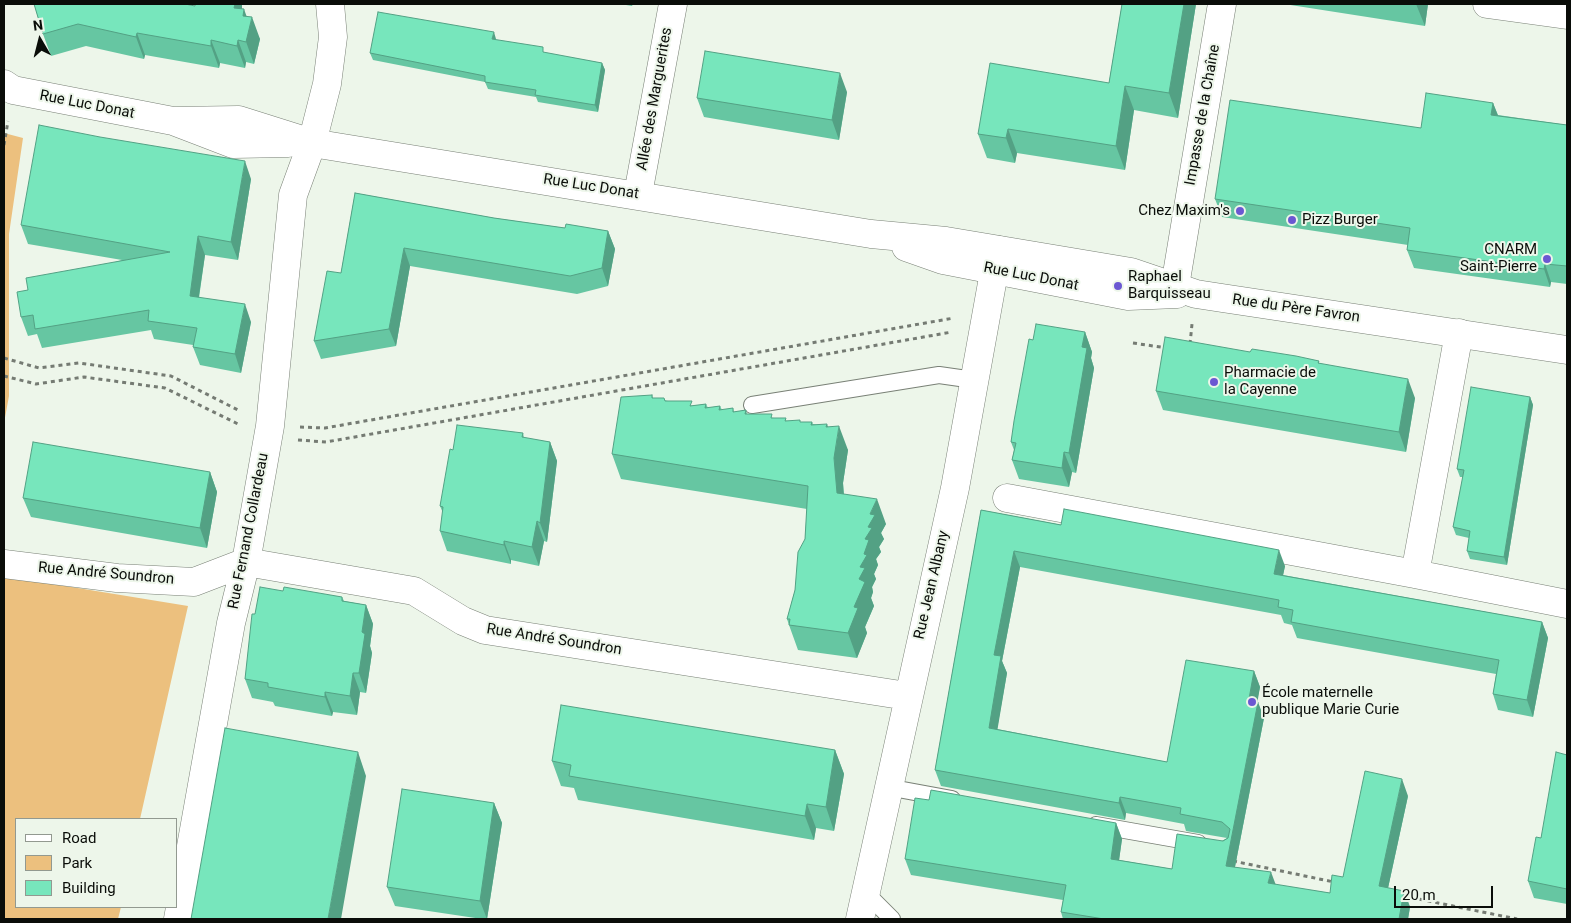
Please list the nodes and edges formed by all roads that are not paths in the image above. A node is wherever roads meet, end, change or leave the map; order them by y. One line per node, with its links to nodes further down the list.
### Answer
1 (330, 4): 7 (street, Rue Fernand Collardeau)
2 (673, 4): 8 (street, Allée des Marguerites)
3 (1222, 4): 10 (street, Impasse de la Chaîne)
4 (1487, 4): 5 (street)
5 (1567, 15)
6 (4, 84): 7 (street, Rue Luc Donat)
7 (312, 142): 8 (street, Rue Luc Donat); 16 (street, Rue Fernand Collardeau)
8 (638, 194): 9 (street, Rue Luc Donat)
9 (996, 260): 10 (street, Rue Luc Donat); 13 (street, Rue Jean Albany)
10 (1185, 290): 11 (street, Rue du Père Favron)
11 (1459, 333): 12 (street, Rue du Père Favron); 18 (street)
12 (1567, 350)
13 (974, 380): 14 (lane); 20 (street, Rue Jean Albany)
14 (752, 405)
15 (1007, 498): 18 (street)
16 (246, 562): 17 (street, Rue André Soundron); 20 (street, Rue André Soundron); 26 (street, Rue Fernand Collardeau)
17 (4, 564)
18 (1414, 574): 19 (street)
19 (1567, 604)
20 (907, 696): 21 (street, Rue Jean Albany)
21 (887, 787): 22 (lane); 25 (street, Rue Jean Albany)
22 (967, 802)
23 (1082, 822): 24 (lane)
24 (1226, 848)
25 (865, 892): 27 (street, Rue Jean Albany); 28 (lane)
26 (178, 919)
27 (860, 919)
28 (892, 919)

